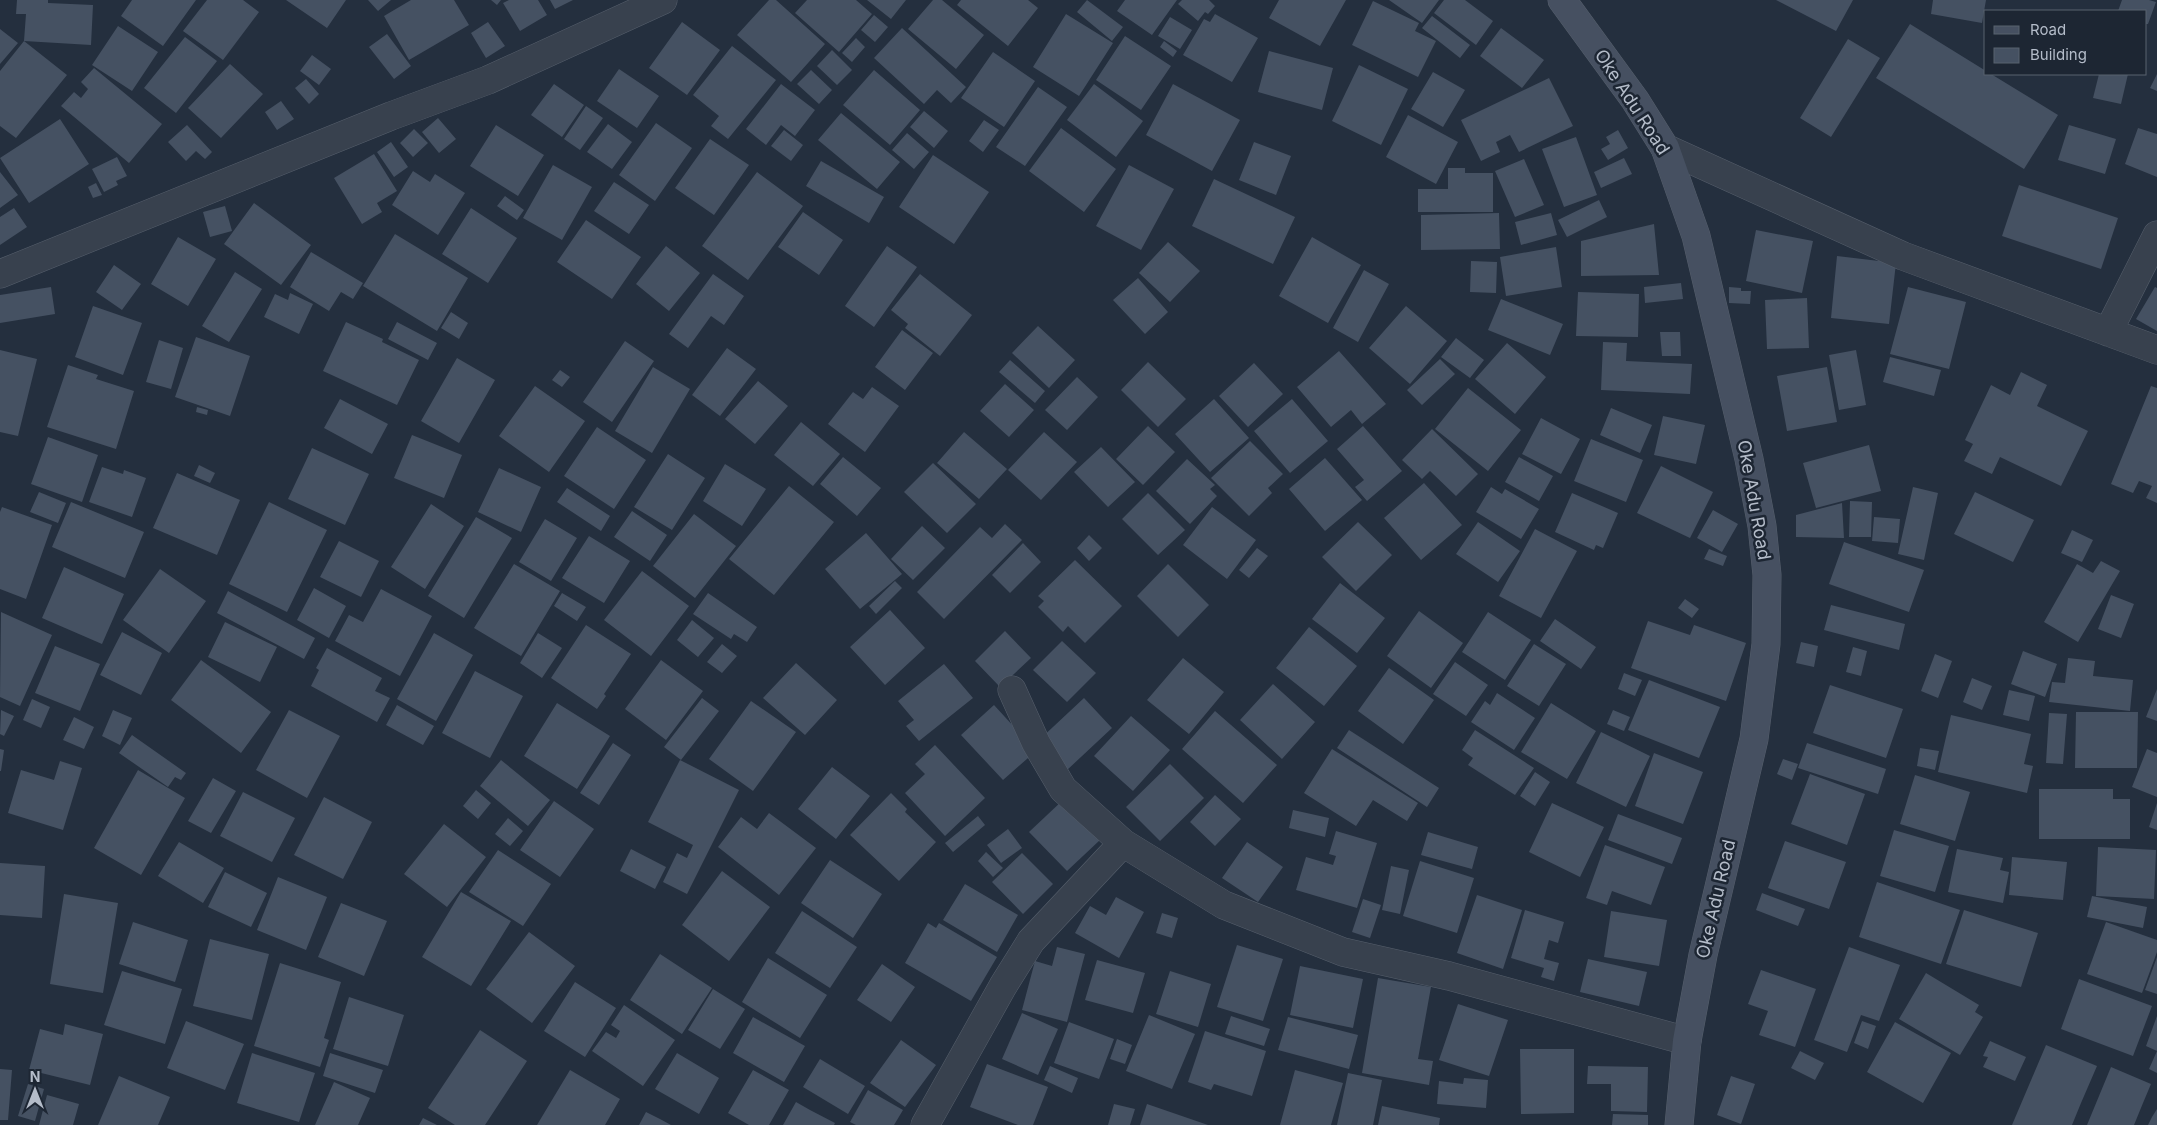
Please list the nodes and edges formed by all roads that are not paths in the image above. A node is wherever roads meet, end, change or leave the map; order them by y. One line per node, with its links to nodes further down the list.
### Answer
1 (663, 0): 5 (street)
2 (1562, 0): 3 (street, Oke Adu Road)
3 (1666, 148): 6 (street); 10 (street, Oke Adu Road)
4 (2157, 235): 6 (street)
5 (0, 274)
6 (2108, 332): 7 (street)
7 (2157, 350)
8 (1012, 690): 9 (street)
9 (1123, 843): 10 (street); 11 (street)
10 (1687, 1041): 12 (street, Oke Adu Road)
11 (925, 1125)
12 (1679, 1125)

